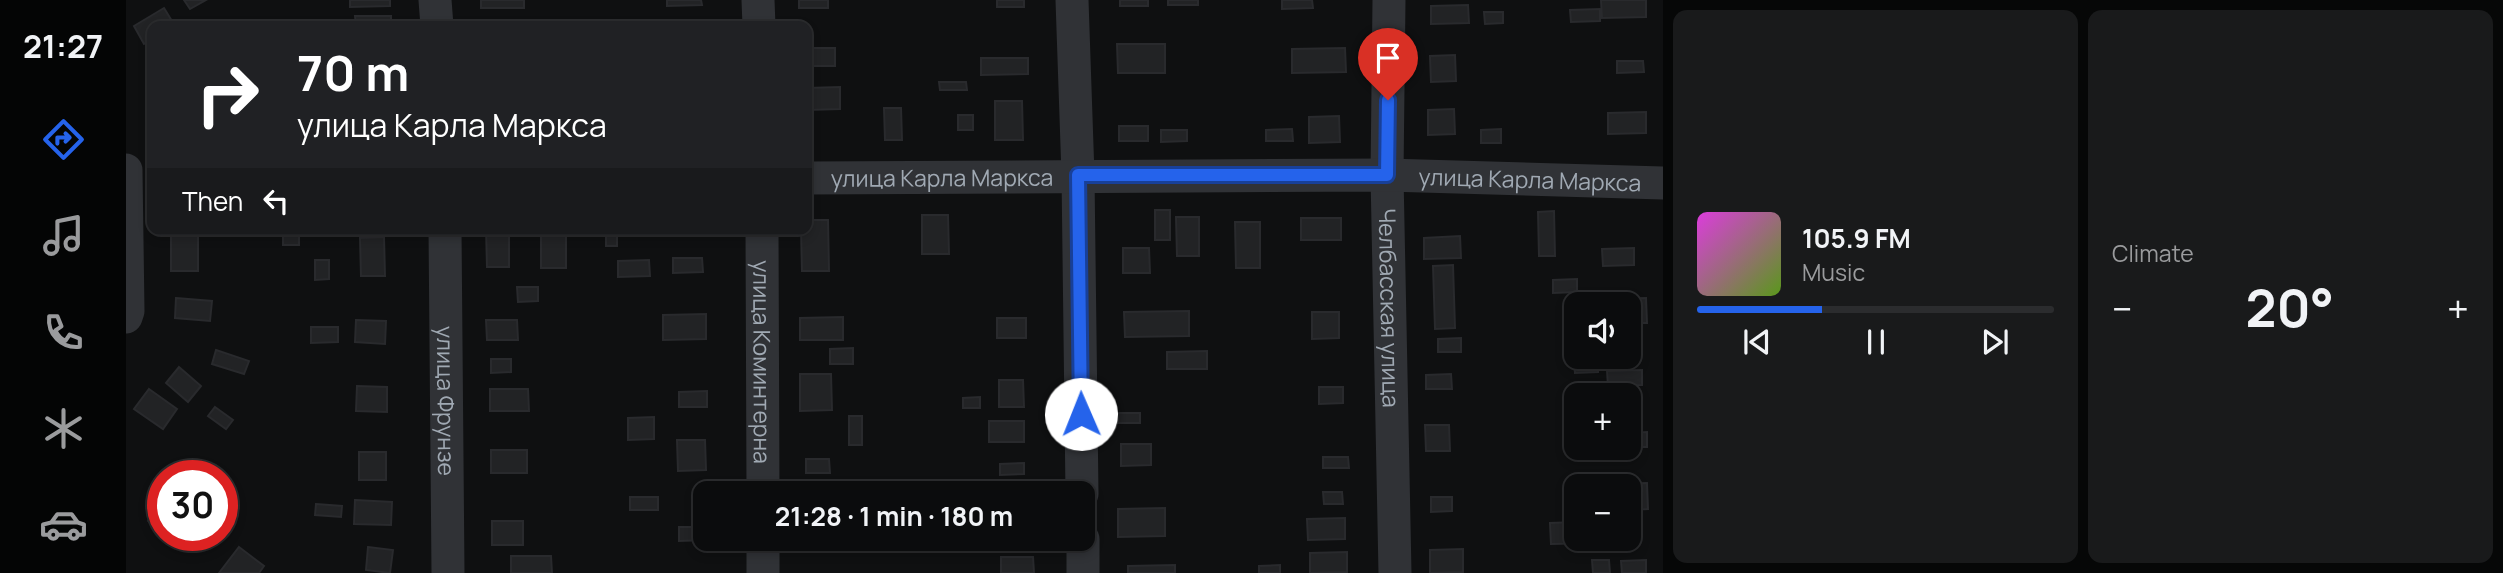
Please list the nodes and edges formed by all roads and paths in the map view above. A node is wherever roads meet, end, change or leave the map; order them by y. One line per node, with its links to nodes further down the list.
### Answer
1 (435, 0): 5 (street)
2 (758, 0): 6 (street)
3 (1072, 0): 7 (street)
4 (1389, 0): 8 (street, Челбасская улица)
5 (437, 21)
6 (758, 21)
7 (1078, 175): 8 (street, улица Карла Маркса); 10 (street, улица Карла Маркса); 16 (street)
8 (1387, 175): 11 (street, улица Карла Маркса); 22 (street, Челбасская улица)
9 (135, 176): 14 (street)
10 (812, 178)
11 (1663, 183)
12 (445, 235): 19 (street, улица Фрунзе)
13 (762, 235): 15 (street, улица Коминтерна)
14 (126, 317)
15 (763, 481)
16 (1082, 481)
17 (763, 551): 20 (street)
18 (1083, 551): 21 (street)
19 (448, 573)
20 (763, 573)
21 (1083, 573)
22 (1395, 573)

